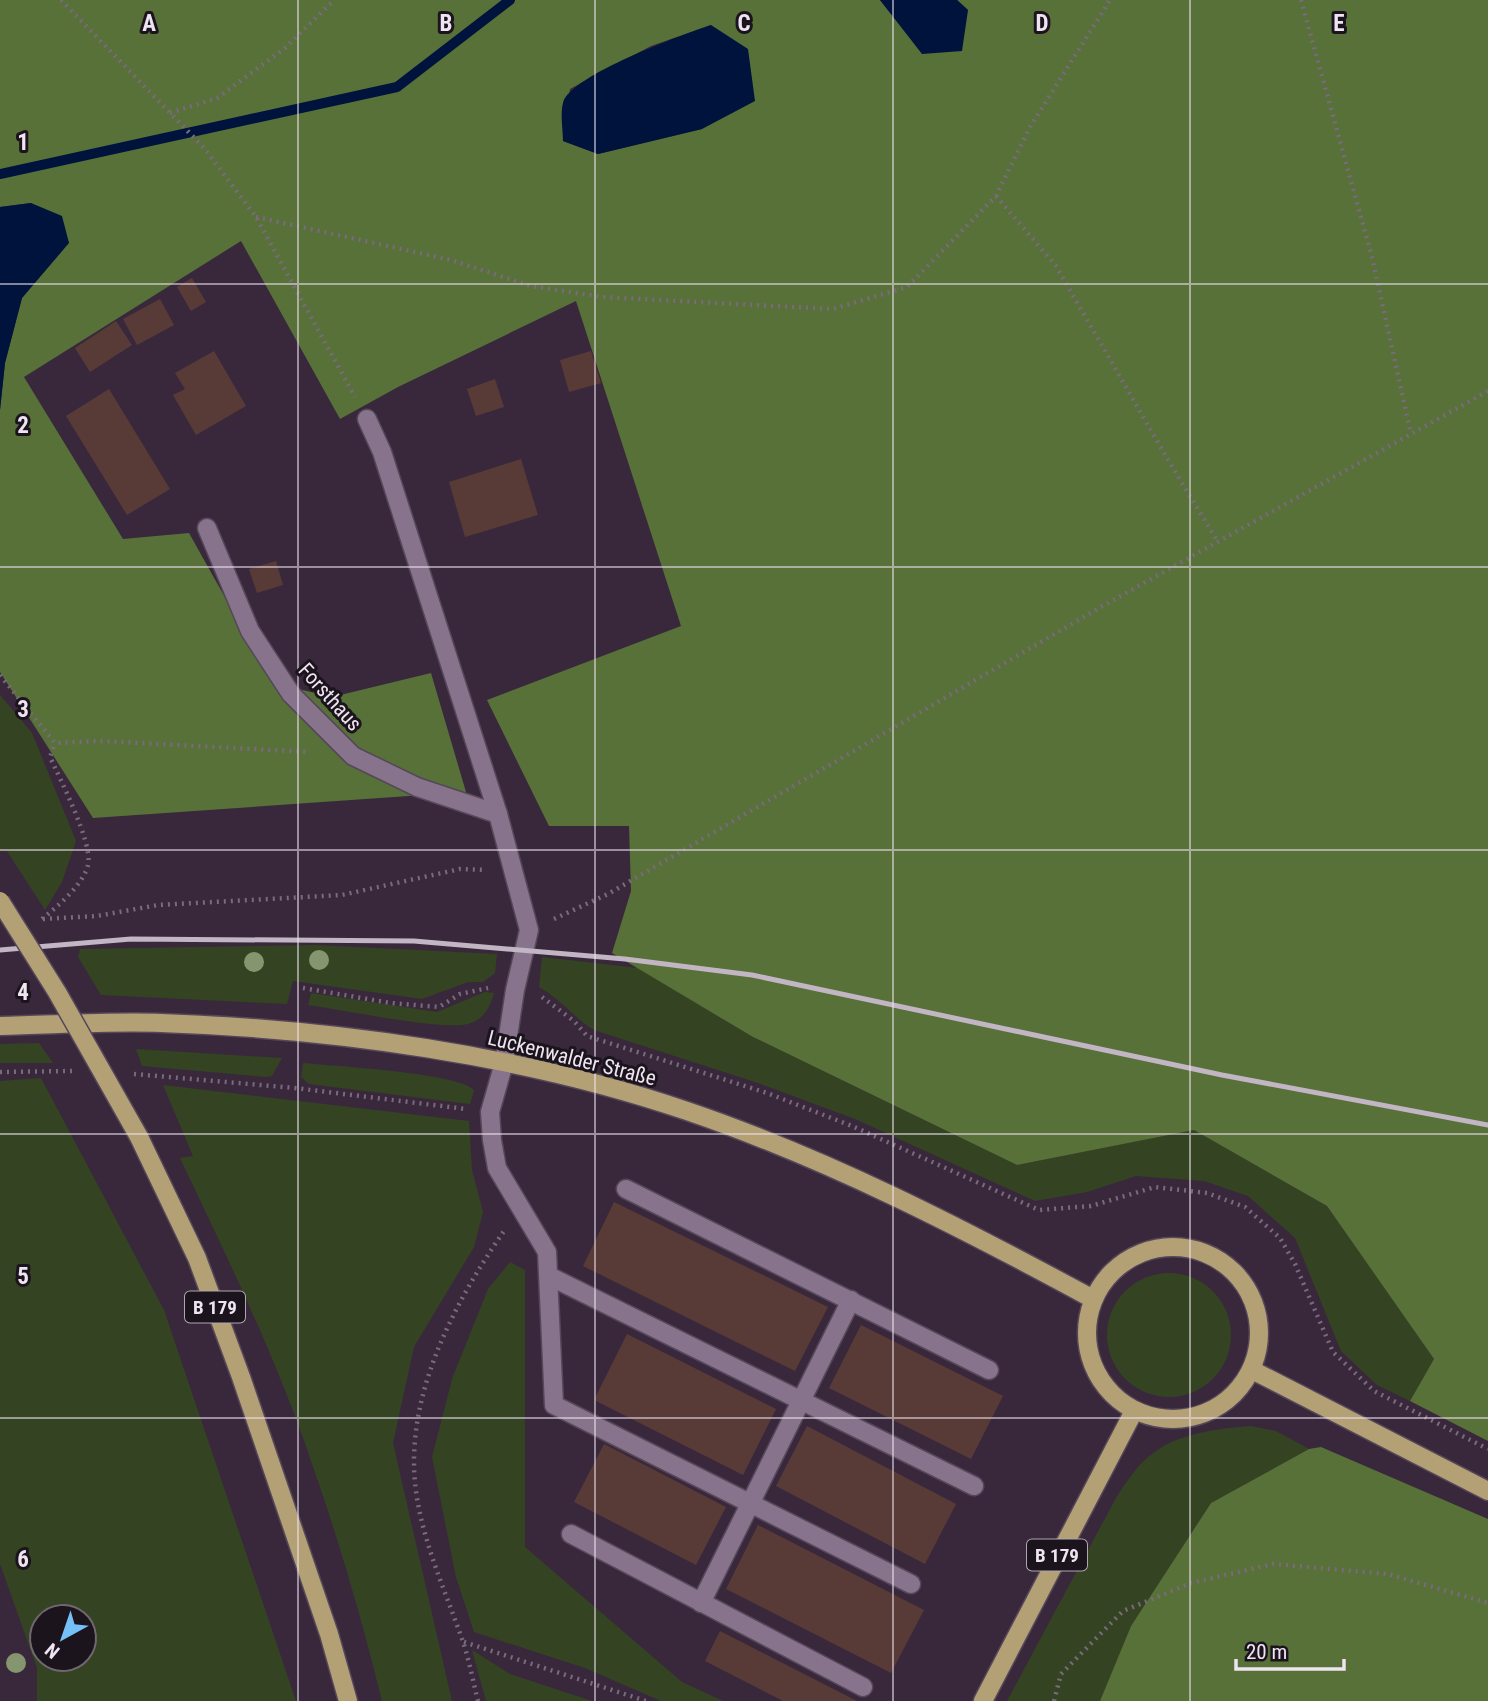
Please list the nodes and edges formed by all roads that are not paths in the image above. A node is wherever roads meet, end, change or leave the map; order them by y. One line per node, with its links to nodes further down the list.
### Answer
1 (367, 419): 3 (lane)
2 (206, 528): 3 (lane, Forsthaus)
3 (498, 814): 6 (lane)
4 (0, 901): 22 (main road, B 179, bridge)
5 (0, 1026): 6 (main road, Luckenwalder Straße)
6 (504, 1063): 8 (lane); 9 (main road, Luckenwalder Straße)
7 (626, 1189): 10 (lane)
8 (549, 1276): 13 (lane); 17 (lane)
9 (1093, 1299): 12 (main road); 14 (main road)
10 (851, 1300): 11 (lane); 13 (lane)
11 (989, 1370)
12 (1252, 1370): 14 (main road); 16 (main road)
13 (801, 1401): 15 (lane); 17 (lane)
14 (1134, 1411): 23 (main road, B 179)
15 (974, 1486)
16 (1488, 1491)
17 (750, 1504): 19 (lane); 20 (lane)
18 (571, 1534): 20 (lane)
19 (911, 1584)
20 (701, 1603): 21 (lane)
21 (863, 1687)
22 (348, 1701)
23 (983, 1701)

